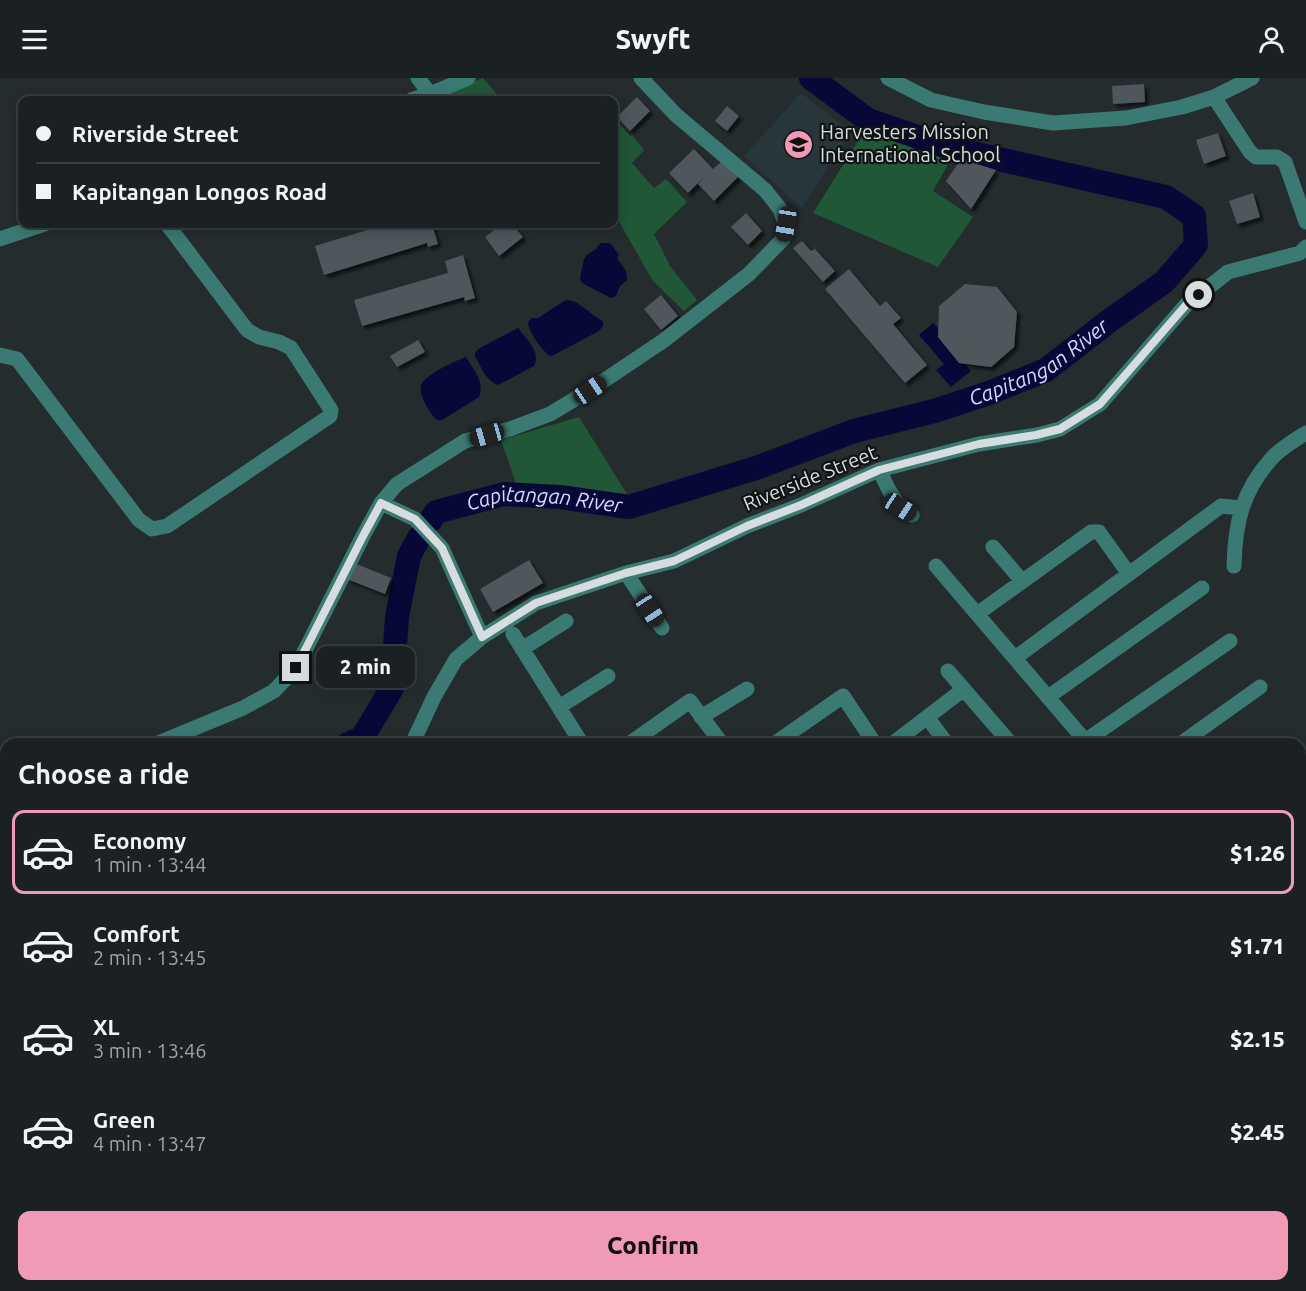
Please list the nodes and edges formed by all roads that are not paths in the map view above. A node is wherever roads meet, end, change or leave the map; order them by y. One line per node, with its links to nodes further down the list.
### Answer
1 (418, 78): 6 (street)
2 (468, 78): 6 (street)
3 (641, 78): 17 (street)
4 (888, 78): 8 (street)
5 (1252, 78): 8 (street)
6 (430, 94): 7 (street)
7 (424, 96)
8 (1214, 97): 9 (street)
9 (1306, 222)
10 (33, 228): 12 (street)
11 (170, 228): 14 (street)
12 (0, 239)
13 (1306, 248): 16 (street, Riverside Street)
14 (0, 355)
15 (1306, 433): 18 (street)
16 (879, 470): 19 (street); 23 (street, Riverside Street)
17 (381, 503): 31 (street); 44 (street)
18 (1241, 508): 22 (street); 24 (street)
19 (912, 515)
20 (993, 547): 25 (street)
21 (936, 566): 27 (street)
22 (1234, 566)
23 (626, 573): 29 (street); 31 (street, Riverside Street)
24 (1129, 574): 25 (street); 34 (street)
25 (1022, 581): 27 (street)
26 (1202, 588): 40 (street)
27 (976, 614): 34 (street)
28 (566, 621): 33 (street)
29 (662, 628)
30 (513, 634): 33 (street)
31 (482, 637): 45 (street, Riverside Street)
32 (1230, 641): 55 (street)
33 (522, 649): 41 (street)
34 (1015, 658): 40 (street)
35 (948, 671): 39 (street)
36 (608, 676): 41 (street)
37 (1260, 687): 56 (street)
38 (747, 689): 42 (street)
39 (964, 689): 43 (street); 53 (street)
40 (1048, 698): 54 (street)
41 (559, 707): 46 (street)
42 (701, 717): 47 (street); 48 (street)
43 (927, 717): 51 (street); 52 (street)
44 (170, 738)
45 (415, 738)
46 (578, 738)
47 (649, 738)
48 (717, 738)
49 (794, 738): 50 (street)
50 (871, 738)
51 (900, 738)
52 (943, 738)
53 (1006, 738)
54 (1083, 738)
55 (1094, 738)
56 (1188, 738)

